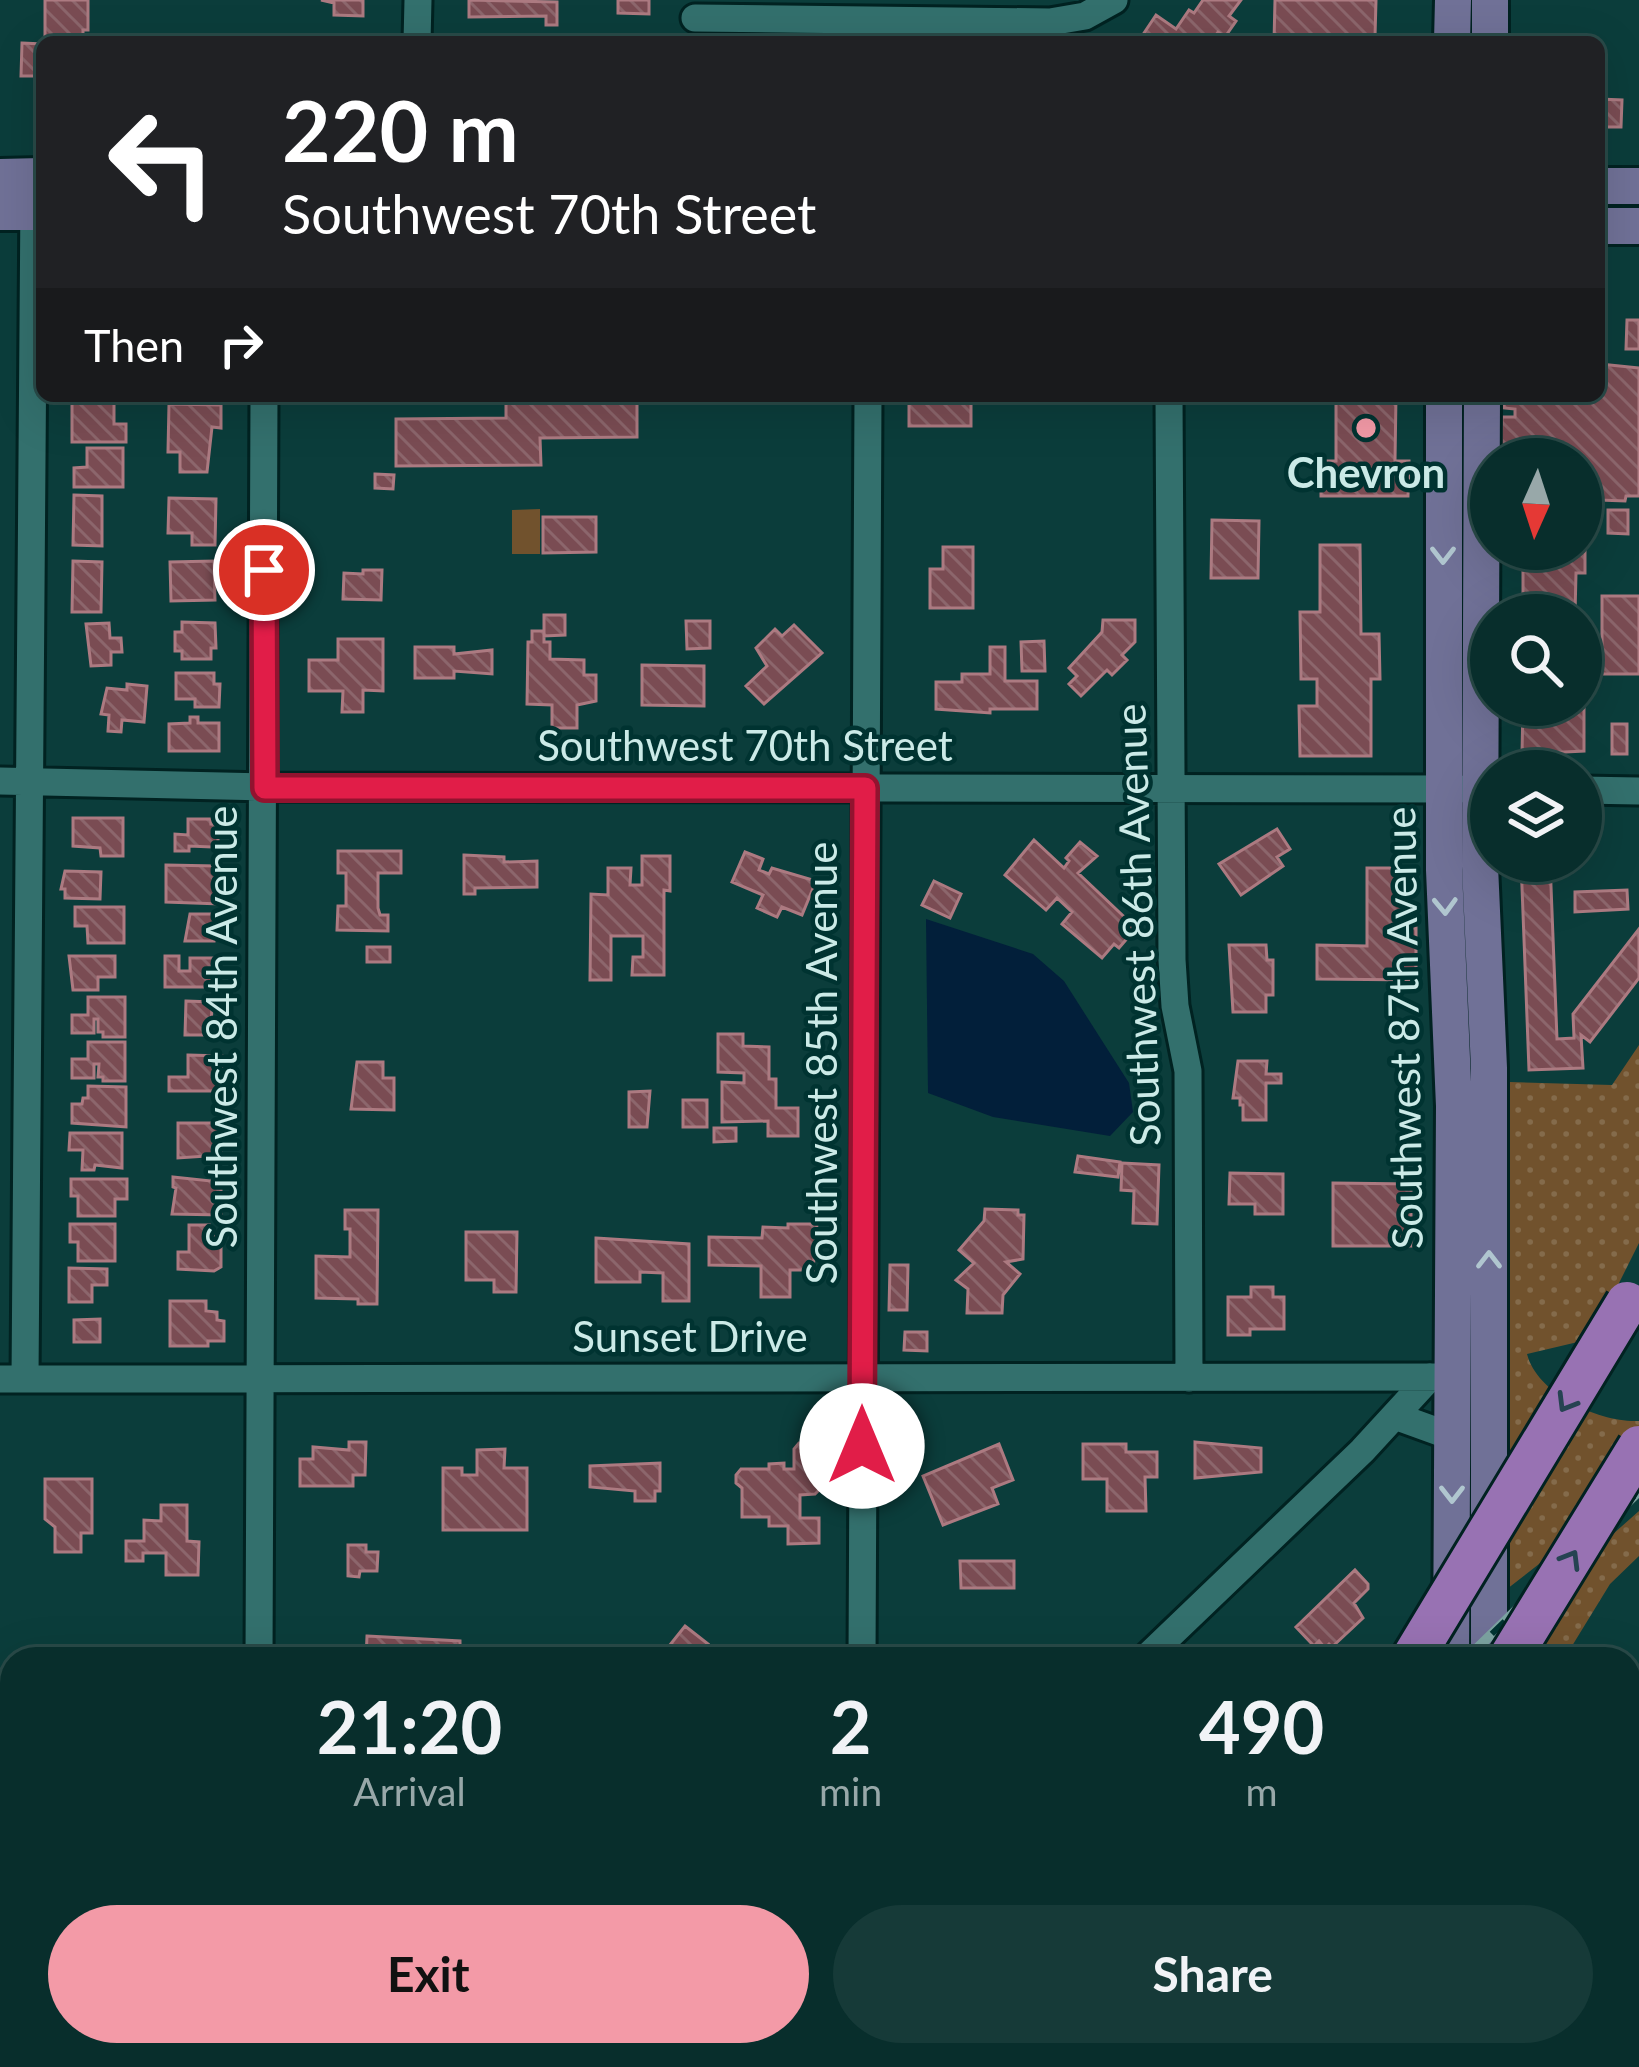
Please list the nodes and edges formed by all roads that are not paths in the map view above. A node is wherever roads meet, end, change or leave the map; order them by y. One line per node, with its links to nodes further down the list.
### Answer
1 (418, 0): 6 (street)
2 (1114, 0): 5 (street)
3 (1453, 0): 7 (main road)
4 (1490, 0): 8 (main road)
5 (695, 20)
6 (417, 36)
7 (1452, 36)
8 (1490, 36)
9 (1605, 186): 10 (main road)
10 (1639, 186)
11 (25, 194): 22 (street)
12 (1605, 226): 13 (main road)
13 (1639, 226)
14 (264, 402): 24 (street, Southwest 84th Avenue)
15 (868, 402): 25 (street, Southwest 85th Avenue)
16 (1169, 402): 23 (street, Southwest 86th Avenue)
17 (1444, 402): 20 (main road, Southwest 87th Avenue, one-way to 20)
18 (1482, 402): 19 (main road, Southwest 87th Avenue)
19 (1473, 750)
20 (1470, 762)
21 (0, 781): 22 (street, Southwest 70th Street)
22 (29, 783): 24 (street, Southwest 70th Street); 39 (street)
23 (1171, 787): 25 (street, Southwest 70th Street); 26 (street, Southwest 70th Street); 37 (street, Southwest 86th Avenue)
24 (265, 788): 25 (street, Southwest 70th Street); 36 (street, Southwest 84th Avenue)
25 (865, 788): 34 (street, Southwest 85th Avenue)
26 (1470, 790)
27 (1602, 790): 28 (street)
28 (1639, 791)
29 (1470, 825): 32 (main road, Southwest 87th Avenue, one-way to 32)
30 (1478, 882): 31 (main road, Southwest 87th Avenue)
31 (1489, 1068): 32 (main road); 35 (main road, Southwest 87th Avenue, one-way to 31)
32 (1454, 1106): 40 (main road, Southwest 87th Avenue)
33 (1633, 1294): 47 (highway, one-way to 47, bridge)
34 (862, 1377): 36 (street, Sunset Drive); 37 (street, Sunset Drive); 45 (street, Southwest 85th Avenue)
35 (1489, 1377): 40 (main road); 49 (main road, Southwest 87th Avenue)
36 (260, 1378): 39 (street, Sunset Drive); 44 (street, Southwest 84th Avenue)
37 (1189, 1378): 38 (street, Sunset Drive)
38 (1366, 1378): 40 (street, Sunset Drive); 41 (street)
39 (13, 1379)
40 (1445, 1384): 41 (street); 42 (main road, Southwest 87th Avenue)
41 (1395, 1416): 42 (street); 46 (street)
42 (1453, 1437): 48 (main road, Southwest 87th Avenue, one-way to 48)
43 (1639, 1448): 50 (highway, one-way to 43, bridge)
44 (259, 1647)
45 (862, 1647)
46 (1157, 1647)
47 (1419, 1647)
48 (1451, 1647)
49 (1489, 1647)
50 (1516, 1647)

